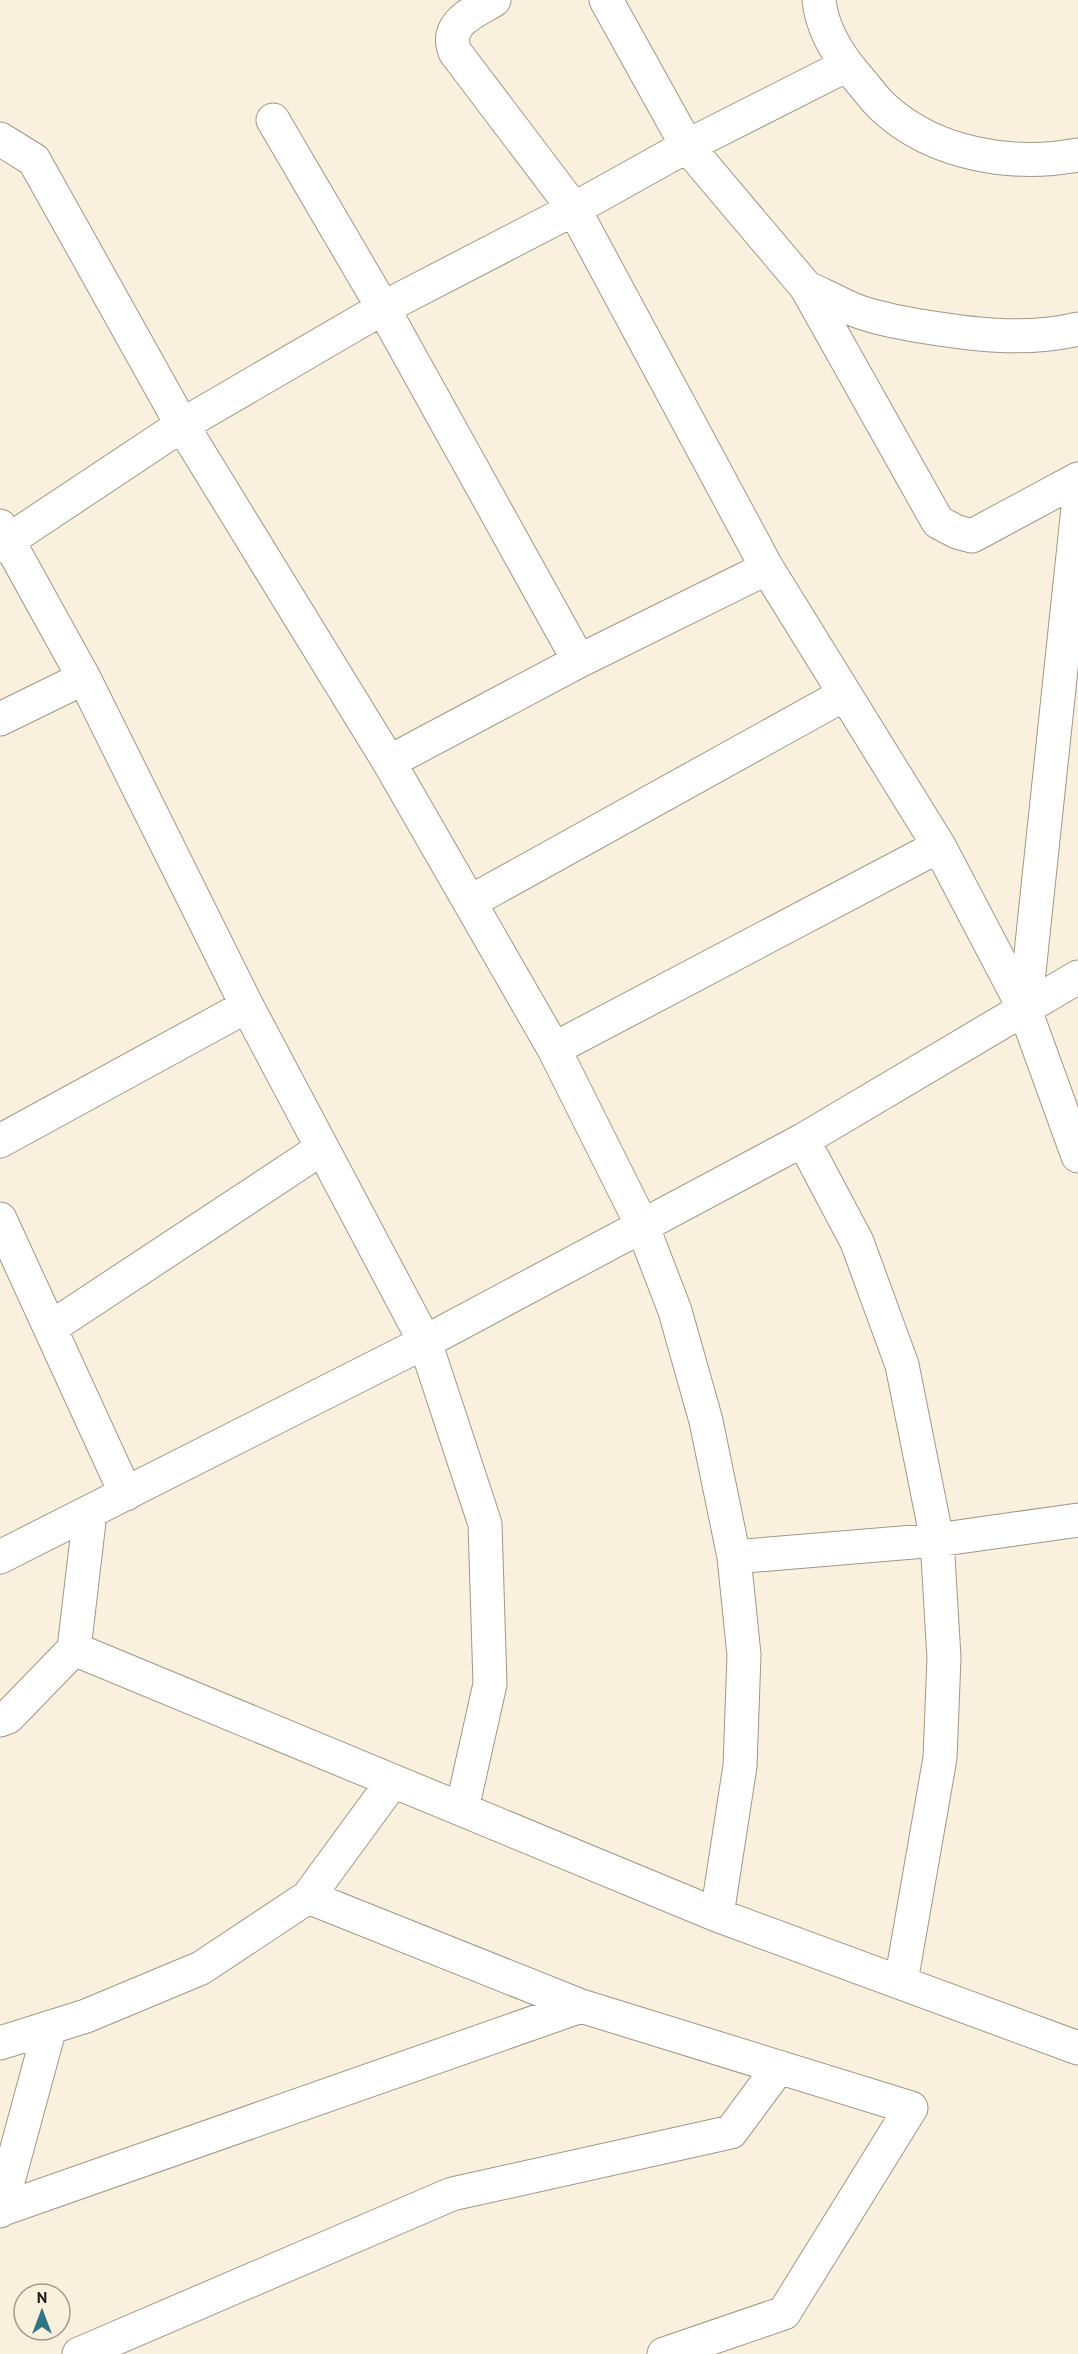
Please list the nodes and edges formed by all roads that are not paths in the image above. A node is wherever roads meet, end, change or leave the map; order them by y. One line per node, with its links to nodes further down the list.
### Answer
1 (494, 0): 9 (street)
2 (606, 0): 7 (street)
3 (819, 0): 4 (street)
4 (847, 65): 7 (street); 8 (street)
5 (273, 120): 11 (street)
6 (0, 139): 13 (street)
7 (687, 146): 9 (street); 10 (street)
8 (1078, 155)
9 (574, 209): 11 (street); 17 (street)
10 (806, 287): 12 (street); 14 (street)
11 (383, 308): 13 (street); 18 (street)
12 (1078, 329)
13 (182, 425): 16 (street); 22 (street)
14 (1078, 479)
15 (1078, 508): 27 (street)
16 (3, 538): 19 (street)
17 (767, 568): 18 (street); 20 (street)
18 (579, 661): 22 (street)
19 (84, 678): 21 (street); 26 (street)
20 (845, 694): 23 (street); 24 (street)
21 (0, 719)
22 (389, 762): 24 (street)
23 (939, 846): 27 (street); 28 (street)
24 (470, 902): 28 (street)
25 (1078, 977): 27 (street)
26 (247, 1006): 30 (street); 31 (street)
27 (1025, 1010): 29 (street); 32 (street)
28 (554, 1049): 34 (street)
29 (803, 1140): 34 (street); 40 (street)
30 (0, 1141)
31 (321, 1149): 35 (street); 36 (street)
32 (1078, 1156)
33 (0, 1219): 35 (street)
34 (642, 1224): 36 (street); 42 (street)
35 (50, 1328): 37 (street)
36 (425, 1342): 37 (street); 46 (street)
37 (126, 1494): 38 (street)
38 (90, 1513): 41 (street); 43 (street)
39 (1078, 1520): 40 (street)
40 (937, 1540): 42 (street); 49 (street)
41 (0, 1557)
42 (734, 1557): 48 (street)
43 (74, 1649): 44 (street); 45 (street)
44 (0, 1720)
45 (393, 1781): 46 (street); 47 (street)
46 (462, 1809): 48 (street)
47 (308, 1897): 50 (street); 51 (street)
48 (717, 1915): 49 (street)
49 (901, 1982): 53 (street)
50 (581, 2006): 54 (street); 55 (street)
51 (50, 2027): 52 (street); 55 (street)
52 (0, 2043)
53 (1078, 2048)
54 (779, 2067): 56 (street); 57 (street)
55 (0, 2211)
56 (79, 2354)
57 (664, 2354)

